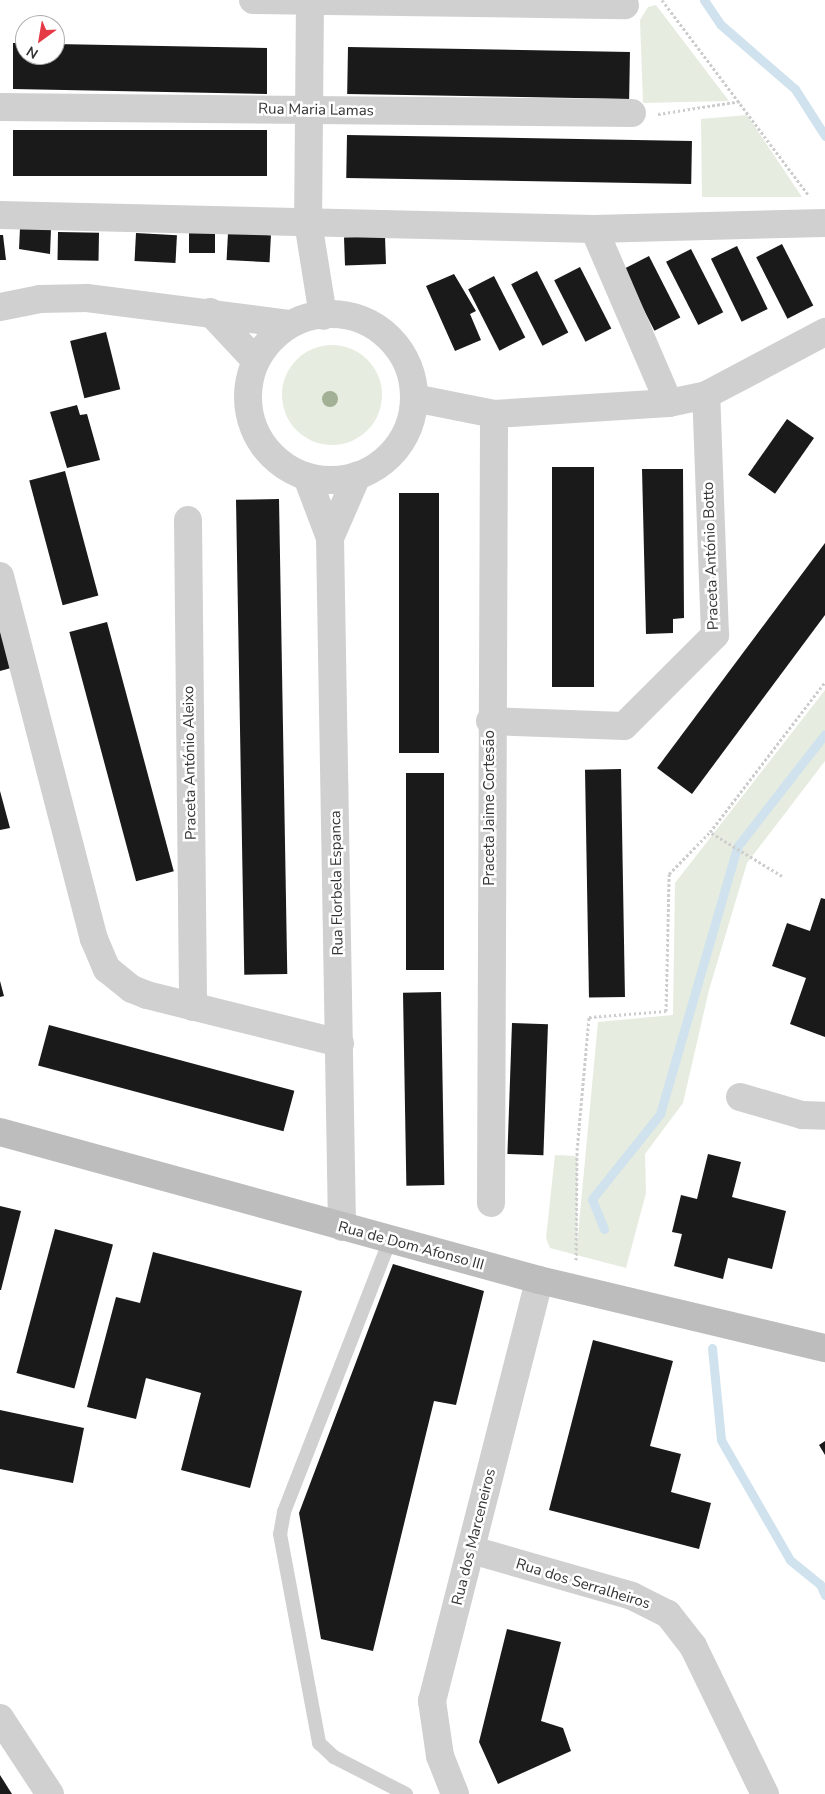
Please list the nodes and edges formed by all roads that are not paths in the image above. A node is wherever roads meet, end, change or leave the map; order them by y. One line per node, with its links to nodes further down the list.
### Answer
1 (253, 0): 2 (street)
2 (310, 0): 3 (street); 5 (street)
3 (625, 5)
4 (0, 107): 5 (street, Rua Maria Lamas)
5 (310, 110): 6 (street, Rua Maria Lamas); 9 (street)
6 (632, 113)
7 (819, 213): 10 (street)
8 (0, 215): 9 (street)
9 (308, 222): 10 (street); 13 (street)
10 (594, 229): 19 (street)
11 (0, 307): 12 (street)
12 (210, 312): 14 (street); 16 (street)
13 (323, 316): 14 (street); 18 (street)
14 (290, 324): 16 (street)
15 (825, 332): 17 (street)
16 (255, 360): 22 (street)
17 (706, 395): 19 (street); 26 (street, Praceta António Botto)
18 (414, 398): 20 (street); 21 (street)
19 (669, 403): 20 (street)
20 (494, 414): 26 (street, Praceta Jaime Cortesão)
21 (357, 476): 22 (street); 24 (street)
22 (307, 477): 24 (street)
23 (188, 520): 27 (street, Praceta António Aleixo)
24 (330, 538): 28 (street, Rua Florbela Espanca)
25 (0, 576): 27 (street)
26 (490, 721): 32 (street, Praceta Jaime Cortesão)
27 (193, 1007): 28 (street)
28 (340, 1043): 33 (street, Rua Florbela Espanca)
29 (740, 1097): 30 (street)
30 (825, 1116)
31 (0, 1132): 33 (main road, Rua de Dom Afonso III)
32 (491, 1202)
33 (342, 1227): 34 (main road, Rua de Dom Afonso III)
34 (390, 1240): 35 (main road, Rua de Dom Afonso III); 40 (lane)
35 (539, 1280): 36 (main road, Rua de Dom Afonso III); 37 (street, Rua dos Marceneiros)
36 (825, 1348)
37 (472, 1550): 41 (street, Rua dos Marceneiros); 42 (street, Rua dos Serralheiros)
38 (0, 1718): 39 (street)
39 (50, 1794)
40 (406, 1794)
41 (455, 1794)
42 (765, 1794)

